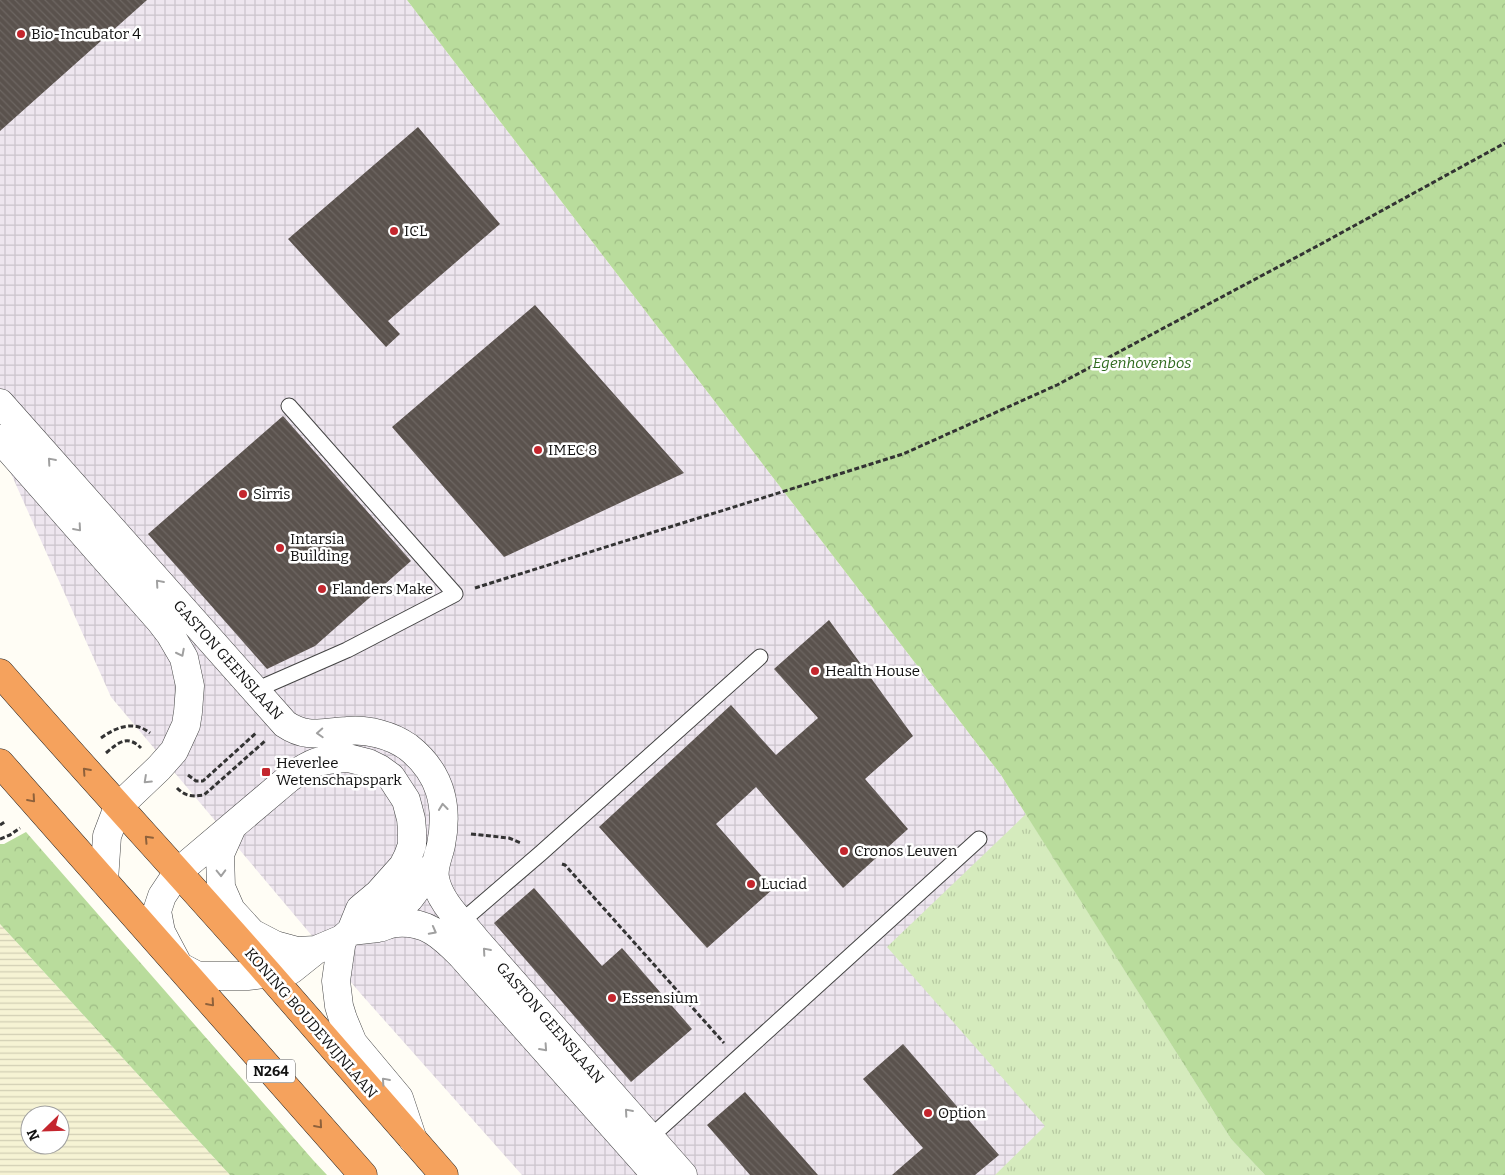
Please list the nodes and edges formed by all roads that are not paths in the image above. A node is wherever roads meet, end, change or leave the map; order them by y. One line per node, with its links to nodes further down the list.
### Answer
1 (0, 403): 11 (street, GASTON GEENSLAAN, one-way to 1)
2 (289, 406): 6 (lane)
3 (0, 438): 8 (street, GASTON GEENSLAAN, one-way to 8)
4 (760, 657): 14 (lane)
5 (0, 673): 8 (highway, KONING BOUDEWIJNLAAN, one-way to 5)
6 (267, 685)
7 (0, 763): 13 (highway, N264, one-way to 13)
8 (118, 807): 12 (highway, KONING BOUDEWIJNLAAN, one-way to 8); 13 (street, GASTON GEENSLAAN)
9 (232, 827): 12 (street); 16 (street); 17 (street, one-way to 17)
10 (979, 839): 21 (lane)
11 (436, 863): 14 (street, GASTON GEENSLAAN); 15 (street, GASTON GEENSLAAN)
12 (178, 872): 18 (street); 19 (highway, KONING BOUDEWIJNLAAN)
13 (104, 881): 18 (highway, N264)
14 (461, 922): 21 (street, GASTON GEENSLAAN, one-way to 14)
15 (380, 927): 16 (street, GASTON GEENSLAAN); 21 (street, GASTON GEENSLAAN, one-way to 21)
16 (347, 935): 17 (street, GASTON GEENSLAAN); 20 (street, one-way to 16)
17 (316, 950): 19 (street, GASTON GEENSLAAN)
18 (179, 966): 19 (street, GASTON GEENSLAAN); 22 (highway, N264, one-way to 22)
19 (268, 974): 20 (highway, KONING BOUDEWIJNLAAN)
20 (412, 1140): 23 (highway, KONING BOUDEWIJNLAAN)
21 (643, 1145): 24 (street, GASTON GEENSLAAN); 25 (street, GASTON GEENSLAAN)
22 (363, 1175)
23 (444, 1175)
24 (656, 1175)
25 (684, 1175)

